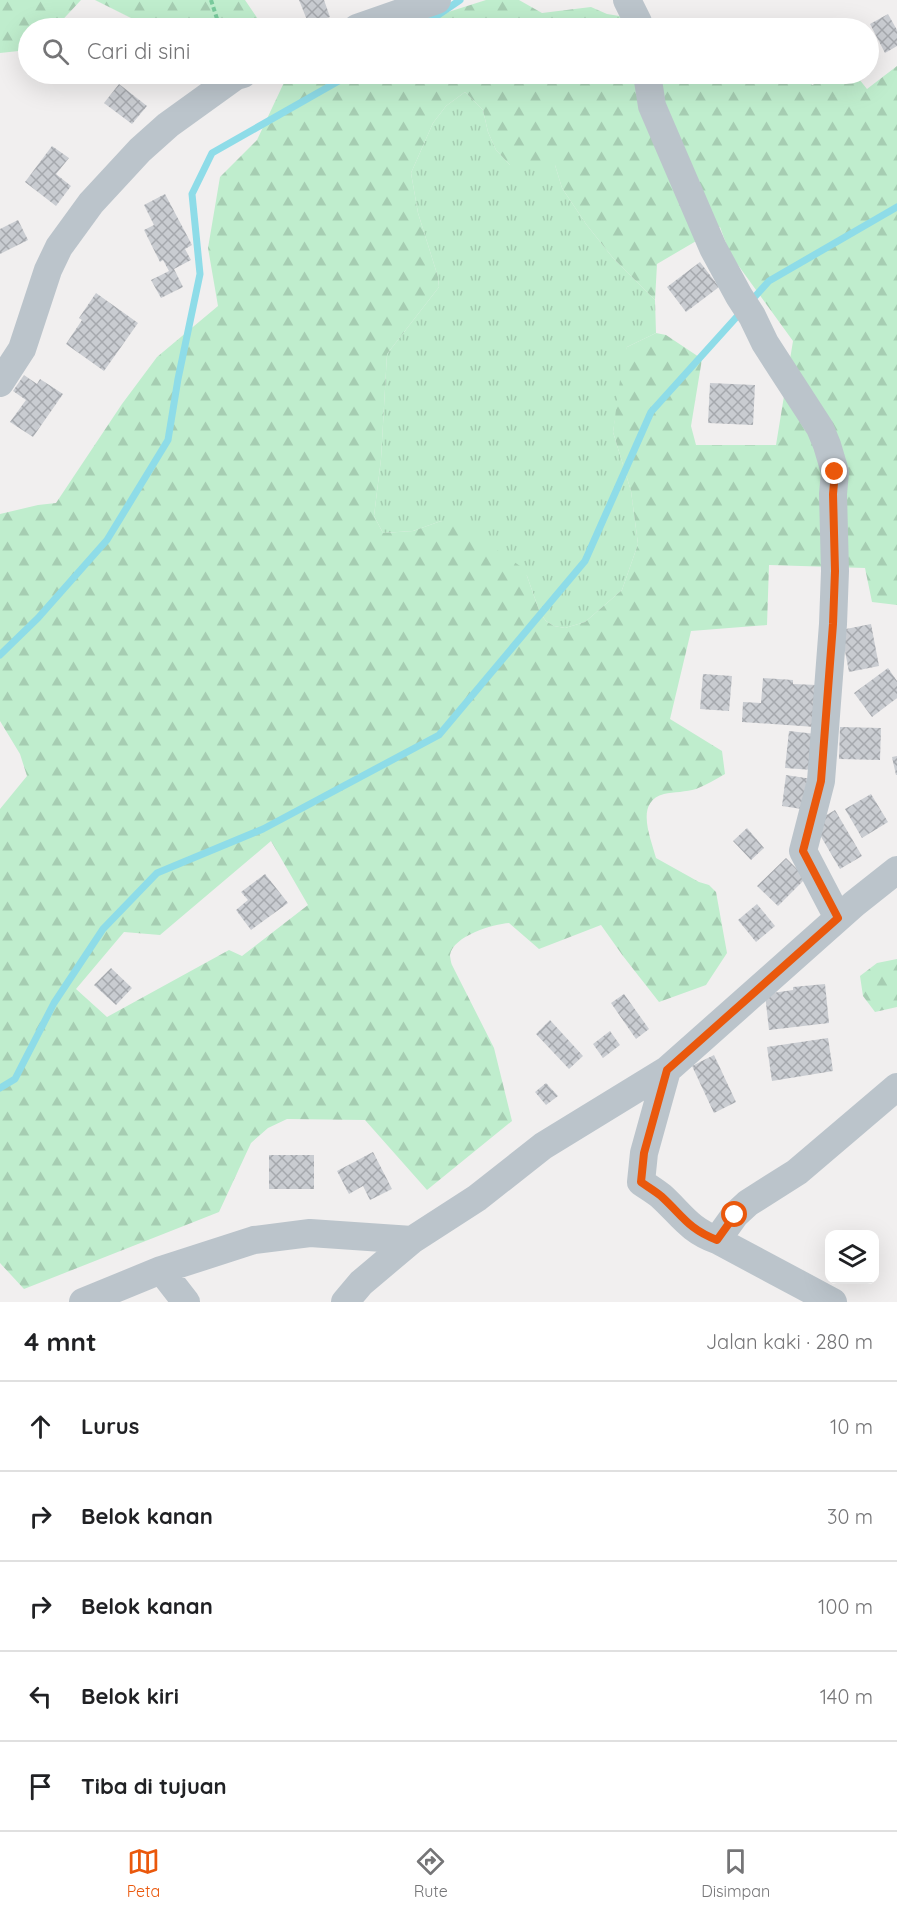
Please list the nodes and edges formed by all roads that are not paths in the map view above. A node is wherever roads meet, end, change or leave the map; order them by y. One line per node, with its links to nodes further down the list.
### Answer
1 (436, 0): 3 (street)
2 (627, 0): 5 (street)
3 (389, 8): 4 (street)
4 (373, 18)
5 (636, 18)
6 (226, 84): 8 (street)
7 (649, 84): 10 (street)
8 (0, 382)
9 (897, 870): 10 (street)
10 (838, 918): 11 (street)
11 (667, 1070): 13 (street); 14 (street)
12 (897, 1087): 14 (street)
13 (412, 1240): 15 (street); 18 (street)
14 (717, 1240): 19 (street)
15 (161, 1270): 16 (street); 17 (street)
16 (83, 1302)
17 (186, 1302)
18 (345, 1302)
19 (833, 1302)

